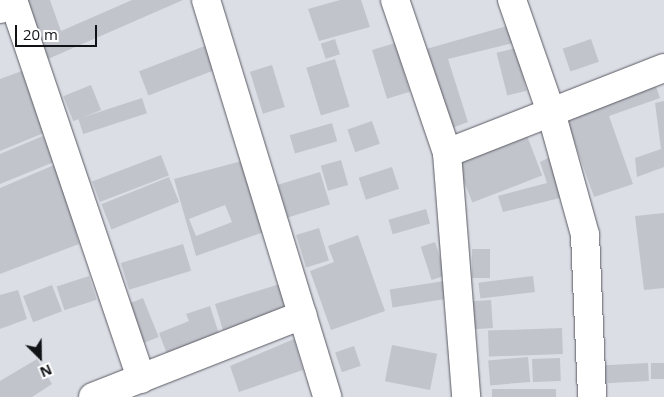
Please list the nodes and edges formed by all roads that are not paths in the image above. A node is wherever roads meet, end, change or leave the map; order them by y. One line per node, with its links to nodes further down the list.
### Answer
1 (206, 0): 8 (street)
2 (395, 0): 7 (street)
3 (512, 0): 6 (street)
4 (0, 9): 9 (street)
5 (664, 68): 6 (street)
6 (551, 112): 7 (street); 13 (street)
7 (447, 153): 12 (street)
8 (302, 315): 9 (street); 11 (street)
9 (140, 379): 10 (street)
10 (93, 397)
11 (327, 397)
12 (466, 397)
13 (592, 397)

